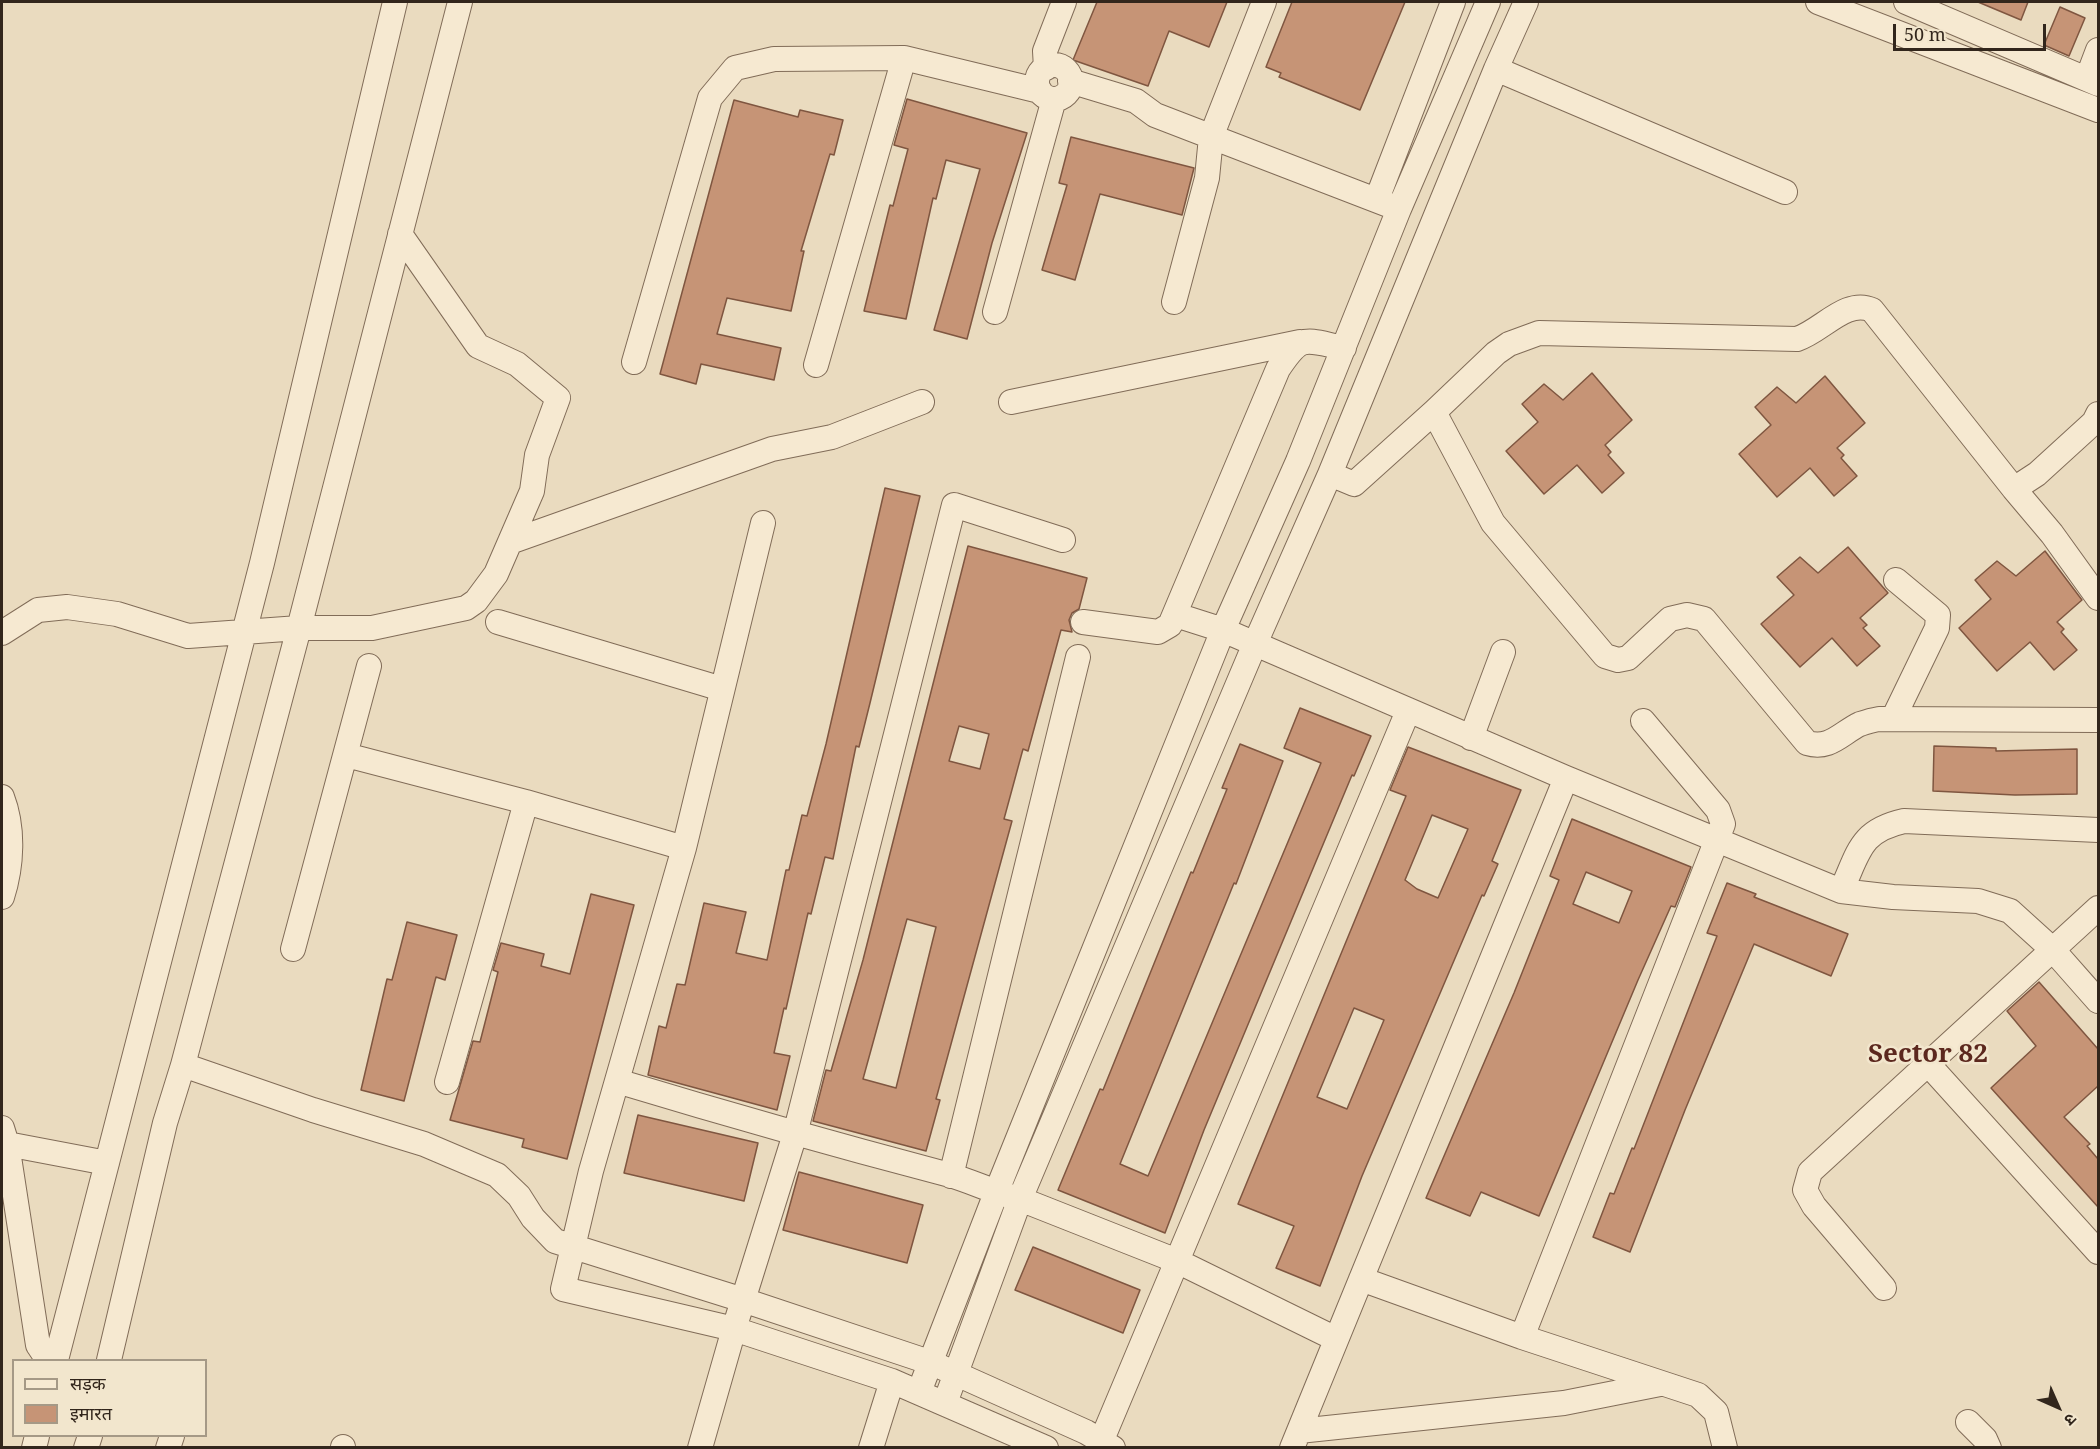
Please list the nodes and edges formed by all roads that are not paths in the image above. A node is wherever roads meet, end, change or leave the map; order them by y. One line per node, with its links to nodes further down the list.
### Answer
1 (395, 2): 45 (street)
2 (460, 2): 21 (street)
3 (1064, 2): 15 (street)
4 (1264, 2): 17 (street)
5 (1453, 2): 19 (street)
6 (1488, 2): 20 (street)
7 (1526, 2): 13 (street)
8 (1818, 2): 16 (street)
9 (1906, 2): 10 (street)
10 (1937, 8): 14 (street)
11 (2098, 50): 14 (street)
12 (904, 58): 15 (street); 26 (street); 27 (street)
13 (1496, 69): 18 (street); 32 (street)
14 (2093, 81)
15 (1057, 92): 17 (street); 23 (street)
16 (2098, 110)
17 (1211, 137): 19 (street); 22 (street)
18 (1785, 192)
19 (1377, 200): 20 (street)
20 (1400, 209): 25 (street)
21 (400, 234): 36 (street); 42 (street)
22 (1174, 302)
23 (995, 312)
24 (1300, 342): 25 (street); 29 (street); 39 (street)
25 (1344, 348): 43 (street)
26 (634, 362)
27 (816, 365)
28 (922, 402): 36 (street)
29 (1011, 402)
30 (2098, 414): 33 (street)
31 (1428, 417): 32 (street); 33 (street); 52 (street)
32 (1330, 474): 46 (street)
33 (2014, 489): 38 (street)
34 (763, 523): 50 (street)
35 (1063, 540): 73 (street)
36 (510, 542): 42 (street)
37 (1896, 580): 52 (street)
38 (2098, 598)
39 (1176, 615): 41 (street); 43 (street)
40 (498, 622): 50 (street)
41 (1083, 622)
42 (299, 628): 45 (street); 70 (street)
43 (1223, 630): 46 (street); 77 (street)
44 (2, 633): 45 (street)
45 (244, 633): 75 (street)
46 (1254, 646): 51 (street); 78 (street)
47 (1503, 652): 55 (street)
48 (1078, 657): 76 (street)
49 (369, 666): 56 (street)
50 (722, 689): 62 (street)
51 (1408, 711): 55 (street); 83 (street)
52 (1893, 719): 53 (street)
53 (2098, 720)
54 (1643, 721): 61 (street)
55 (1471, 738): 57 (street)
56 (346, 755): 59 (street); 66 (street)
57 (1566, 778): 61 (street); 84 (street)
58 (2, 796): 64 (street)
59 (526, 802): 62 (street); 72 (street)
60 (2098, 830): 63 (street)
61 (1718, 840): 63 (street); 88 (street)
62 (684, 848): 71 (street)
63 (1842, 891): 67 (street)
64 (2, 897)
65 (2098, 908): 67 (street)
66 (293, 949)
67 (2053, 950): 68 (street); 69 (street)
68 (2098, 1001)
69 (1928, 1064): 82 (street); 85 (street)
70 (183, 1065): 81 (street); 92 (street)
71 (617, 1081): 73 (street); 81 (street)
72 (447, 1082)
73 (795, 1134): 76 (street); 86 (street)
74 (4, 1136): 75 (street); 79 (street)
75 (107, 1163): 91 (street)
76 (951, 1176): 77 (street)
77 (996, 1193): 78 (street); 93 (street)
78 (1020, 1198): 83 (street); 94 (street)
79 (15, 1210): 80 (street); 90 (street)
80 (2, 1242)
81 (573, 1247): 86 (street); 87 (street)
82 (2098, 1252)
83 (1177, 1261): 89 (street); 101 (street)
84 (1361, 1279): 88 (street); 89 (street)
85 (1884, 1288)
86 (743, 1300): 87 (street); 93 (street)
87 (734, 1329): 95 (street); 102 (street)
88 (1522, 1337): 96 (street)
89 (1336, 1339): 100 (street)
90 (47, 1359)
91 (56, 1359)
92 (109, 1359)
93 (932, 1364): 94 (street); 97 (street)
94 (957, 1374): 98 (street); 101 (street)
95 (892, 1381): 97 (street); 103 (street)
96 (1662, 1383): 100 (street); 105 (street)
97 (920, 1392): 98 (street)
98 (945, 1403): 104 (street)
99 (1968, 1422): 106 (street)
100 (1295, 1439)
101 (1107, 1445)
102 (700, 1448)
103 (871, 1448)
104 (1046, 1448)
105 (1725, 1448)
106 (1989, 1448)

